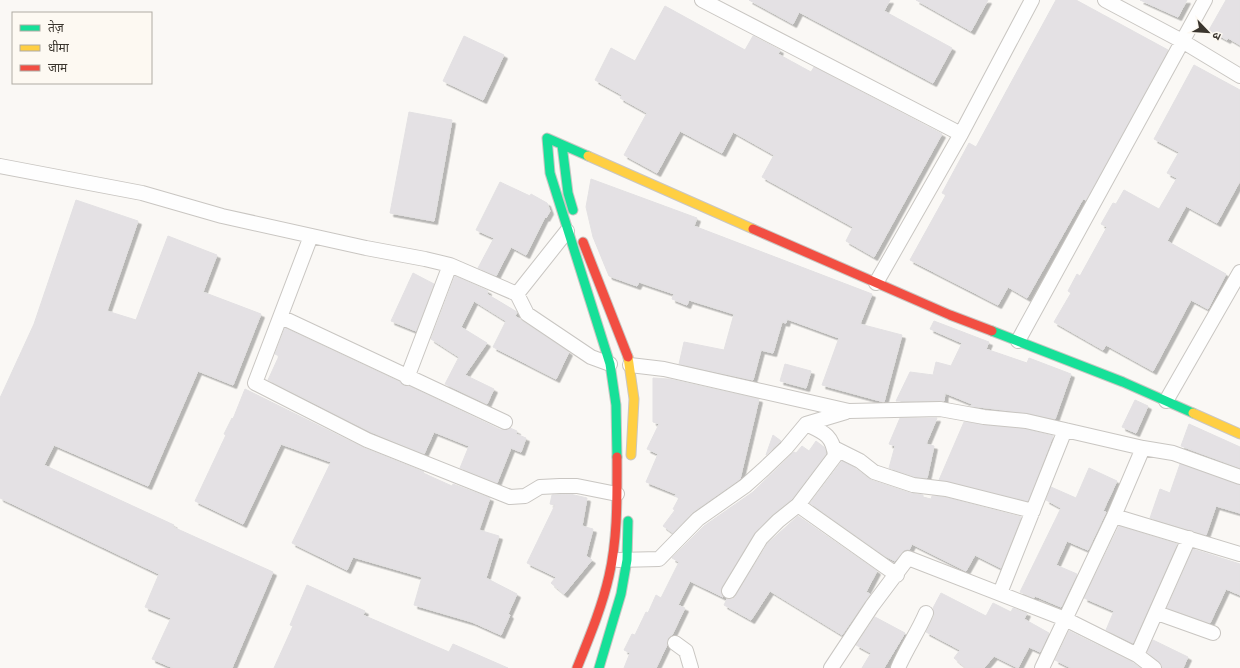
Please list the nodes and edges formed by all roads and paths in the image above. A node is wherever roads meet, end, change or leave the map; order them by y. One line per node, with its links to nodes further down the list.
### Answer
1 (702, 0): 7 (street)
2 (1032, 0): 7 (street)
3 (1105, 0): 5 (street)
4 (1205, 0): 5 (street)
5 (1182, 41): 6 (street); 18 (street)
6 (1240, 76)
7 (961, 134): 15 (street)
8 (562, 144): 10 (street); 10 (street); 15 (street)
9 (0, 166): 12 (street)
10 (571, 225): 16 (street); 19 (street)
11 (580, 234): 20 (street)
12 (311, 236): 13 (street); 17 (street)
13 (450, 265): 16 (street); 21 (street)
14 (1240, 272): 22 (street)
15 (876, 282): 18 (street)
16 (517, 294): 19 (street)
17 (281, 317): 21 (street); 32 (street)
18 (1018, 341): 22 (street)
19 (610, 364): 32 (street)
20 (630, 365): 23 (street); 30 (street)
21 (407, 378): 24 (street)
22 (1166, 401): 27 (street)
23 (849, 411): 25 (street); 26 (street)
24 (505, 422)
25 (806, 424): 28 (street); 39 (street)
26 (1065, 430): 29 (street); 35 (street)
27 (1240, 434)
28 (834, 448): 33 (street); 35 (street)
29 (1143, 448): 31 (street); 36 (street)
30 (630, 466)
31 (1240, 477)
32 (617, 494): 40 (street)
33 (798, 505): 41 (street); 42 (street)
34 (628, 510): 39 (street)
35 (1033, 511): 43 (street)
36 (1114, 516): 37 (street); 46 (street)
37 (1189, 538): 38 (street); 45 (street)
38 (1240, 554)
39 (627, 560): 40 (street); 51 (street)
40 (612, 561): 50 (street)
41 (897, 575): 43 (street); 53 (street)
42 (729, 591)
43 (1000, 593): 46 (street)
44 (926, 613): 54 (street)
45 (1157, 613): 47 (street); 49 (street)
46 (1065, 619): 49 (street); 55 (street)
47 (1213, 633)
48 (675, 643): 52 (street)
49 (1137, 656): 56 (street)
50 (577, 668)
51 (599, 668)
52 (691, 668)
53 (831, 668)
54 (898, 668)
55 (1042, 668)
56 (1154, 668)

